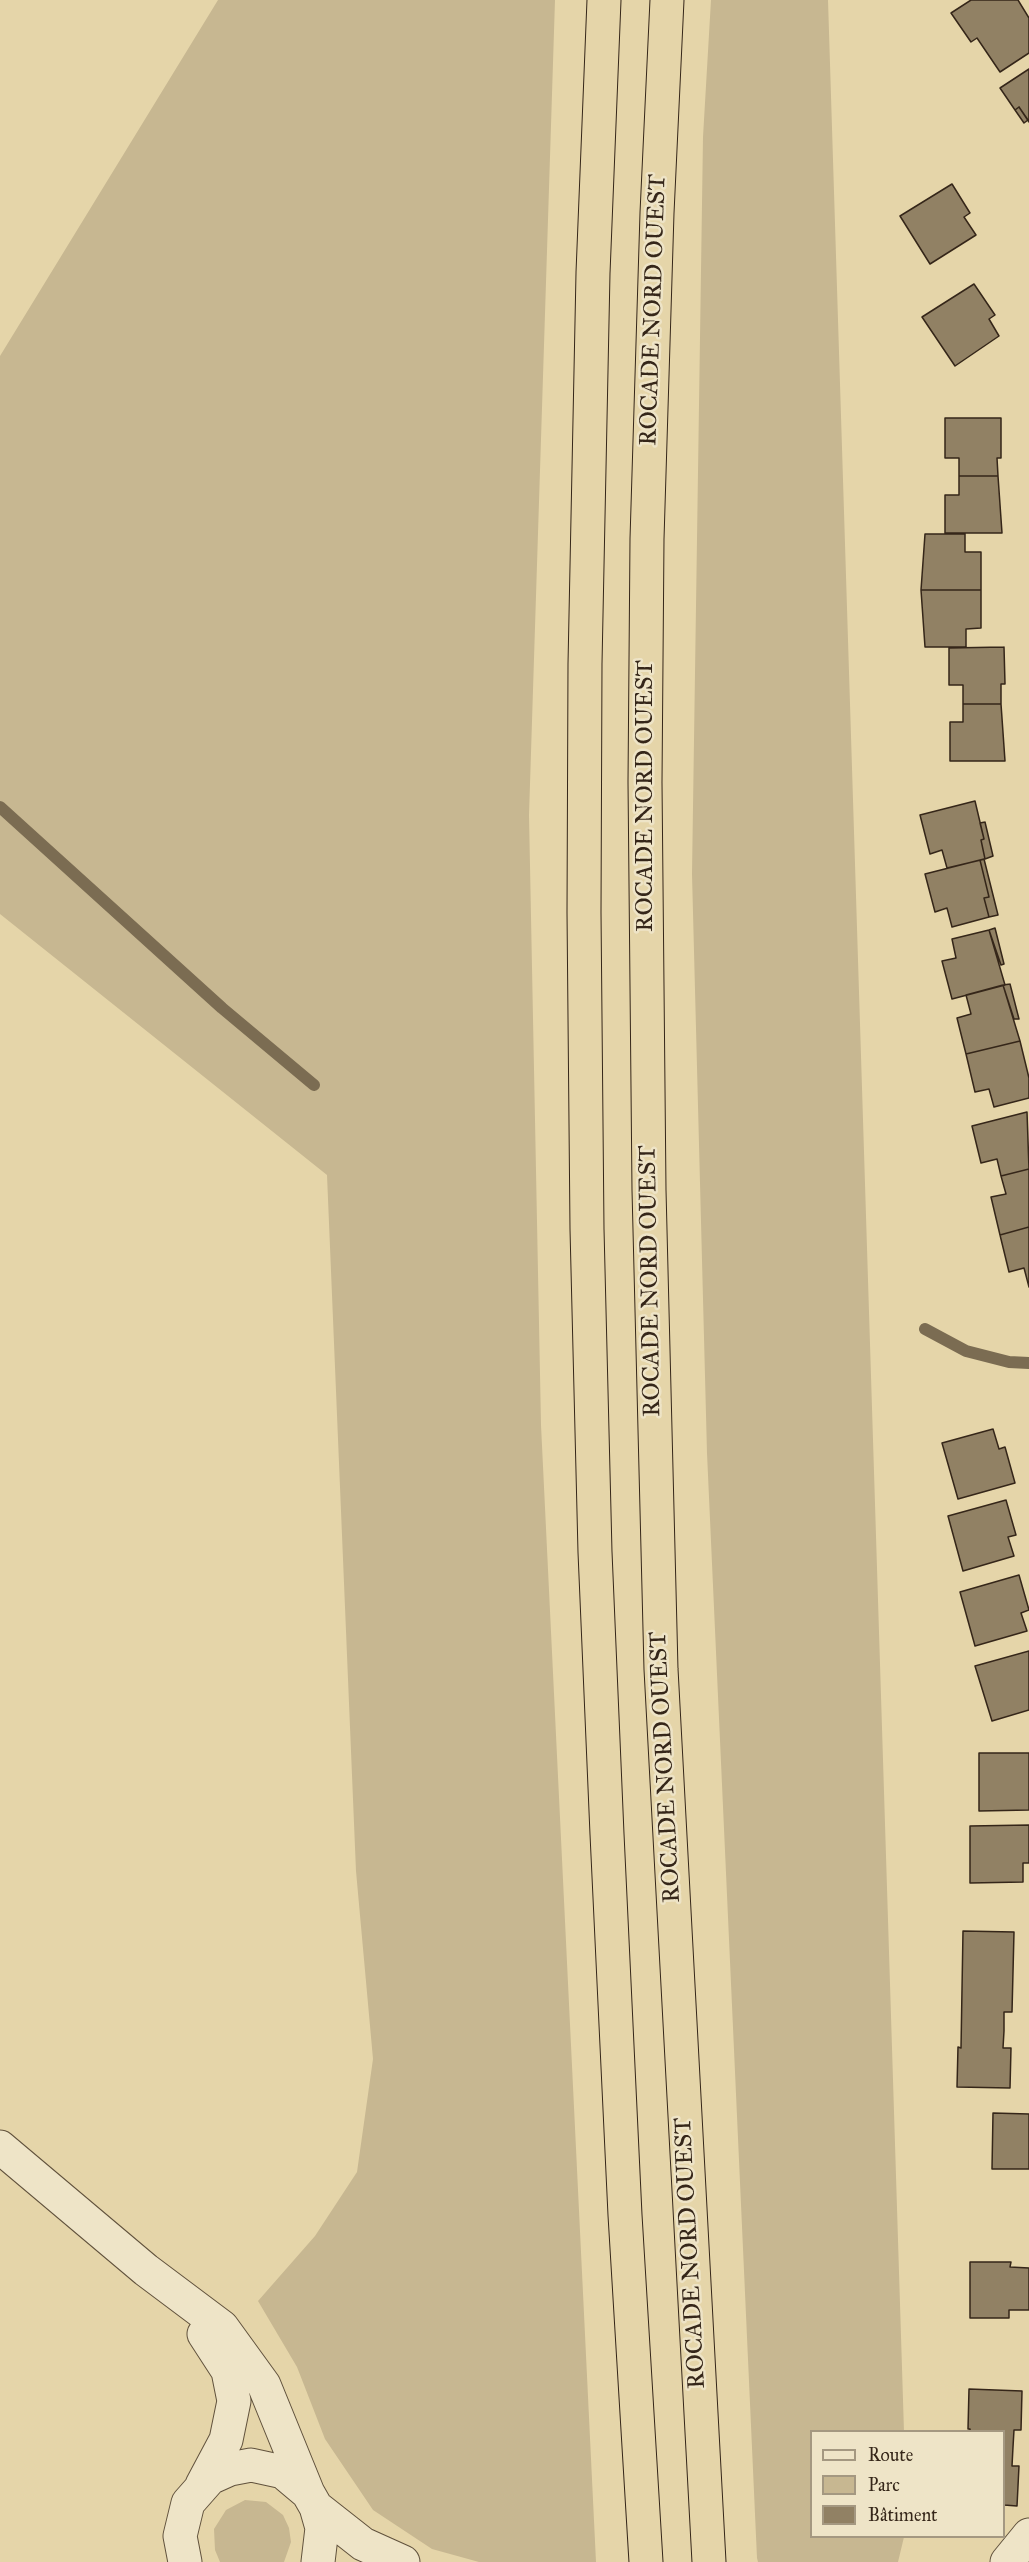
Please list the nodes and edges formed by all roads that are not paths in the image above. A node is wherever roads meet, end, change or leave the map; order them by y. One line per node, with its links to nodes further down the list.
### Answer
1 (604, 0): 11 (highway)
2 (667, 0): 12 (highway, ROCADE NORD OUEST)
3 (0, 2146): 4 (street)
4 (146, 2271): 5 (street); 6 (street)
5 (202, 2485): 6 (street); 8 (street)
6 (312, 2500): 9 (street); 10 (street)
7 (1029, 2535): 13 (street)
8 (180, 2553)
9 (318, 2562)
10 (403, 2562)
11 (646, 2562)
12 (709, 2562)
13 (1007, 2562)

